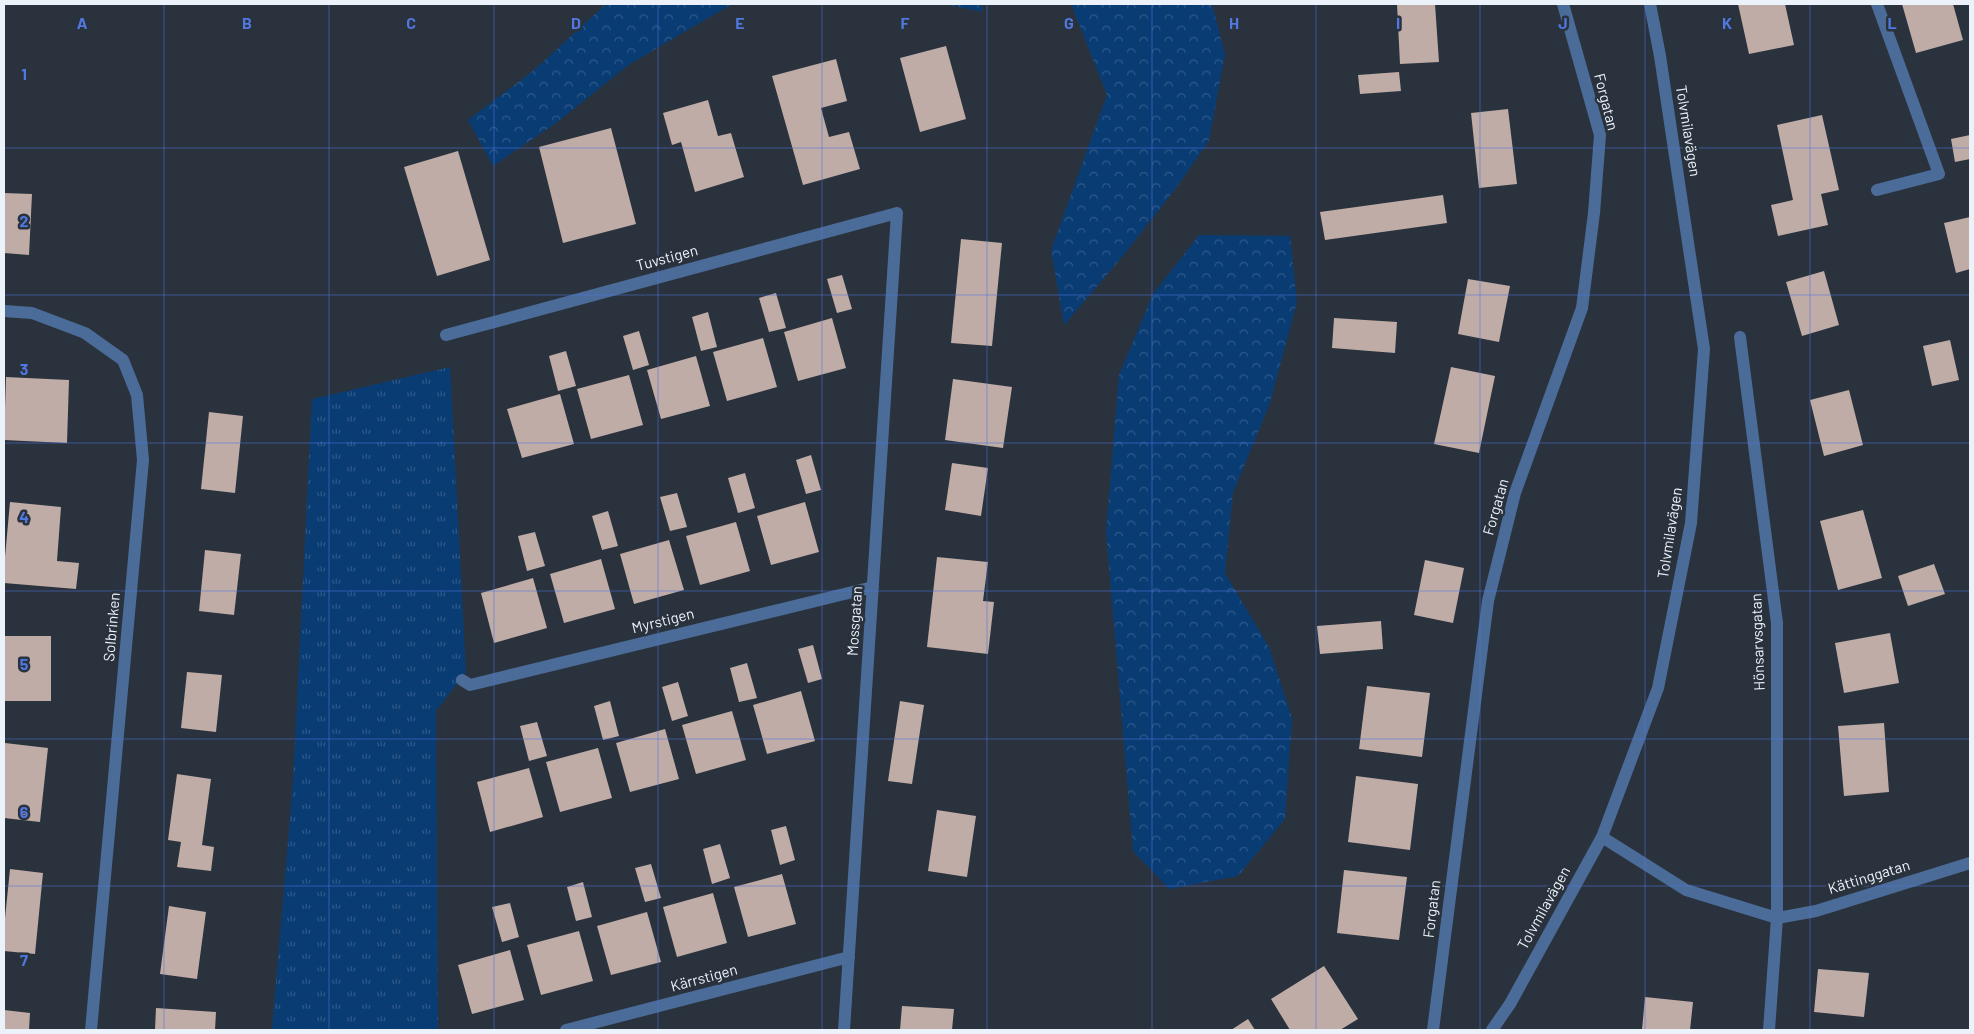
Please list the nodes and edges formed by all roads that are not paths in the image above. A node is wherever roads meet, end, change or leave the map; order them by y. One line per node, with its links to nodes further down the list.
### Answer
1 (1563, 4): 18 (street, Forgatan)
2 (1650, 4): 11 (street, Tolvmilavägen)
3 (1877, 4): 4 (street)
4 (1877, 190)
5 (897, 213): 7 (street, Tuvstigen); 9 (street, Mossgatan)
6 (4, 311): 15 (street, Solbrinken)
7 (446, 335)
8 (1740, 337): 13 (street, Hönsarvsgatan)
9 (873, 587): 10 (street, Myrstigen); 14 (street, Mossgatan)
10 (462, 680)
11 (1602, 837): 13 (street); 19 (street, Tolvmilavägen)
12 (1970, 863): 13 (street, Kättinggatan)
13 (1777, 918): 20 (street, Hönsarvsgatan)
14 (849, 957): 16 (street, Kärrstigen); 17 (street, Mossgatan)
15 (90, 1030)
16 (566, 1030)
17 (844, 1030)
18 (1432, 1030)
19 (1492, 1030)
20 (1769, 1030)

